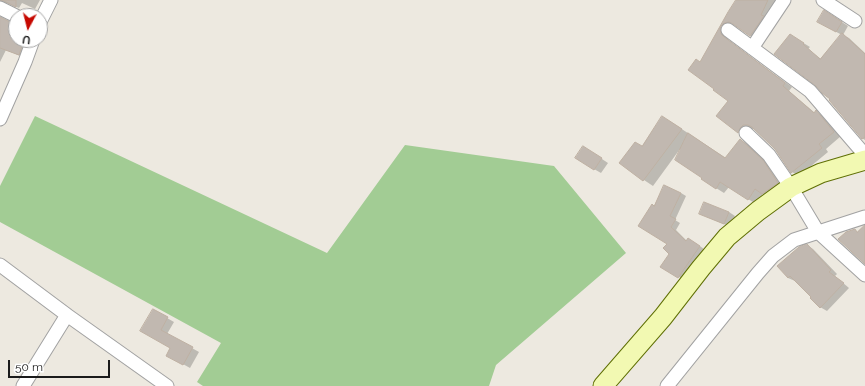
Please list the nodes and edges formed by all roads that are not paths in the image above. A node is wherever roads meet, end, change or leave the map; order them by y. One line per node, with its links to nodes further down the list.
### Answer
1 (784, 0): 6 (street)
2 (823, 0): 3 (street)
3 (855, 20)
4 (728, 30): 6 (street)
5 (30, 48): 7 (street)
6 (752, 48): 9 (street)
7 (0, 119)
8 (746, 133): 11 (street)
9 (865, 154)
10 (865, 160): 11 (main road)
11 (795, 194): 13 (street); 19 (main road)
12 (865, 217): 13 (street)
13 (816, 229): 15 (street); 20 (street)
14 (0, 265): 16 (street)
15 (865, 275)
16 (67, 315): 17 (street); 18 (street)
17 (24, 386)
18 (167, 386)
19 (603, 386)
20 (667, 386)

